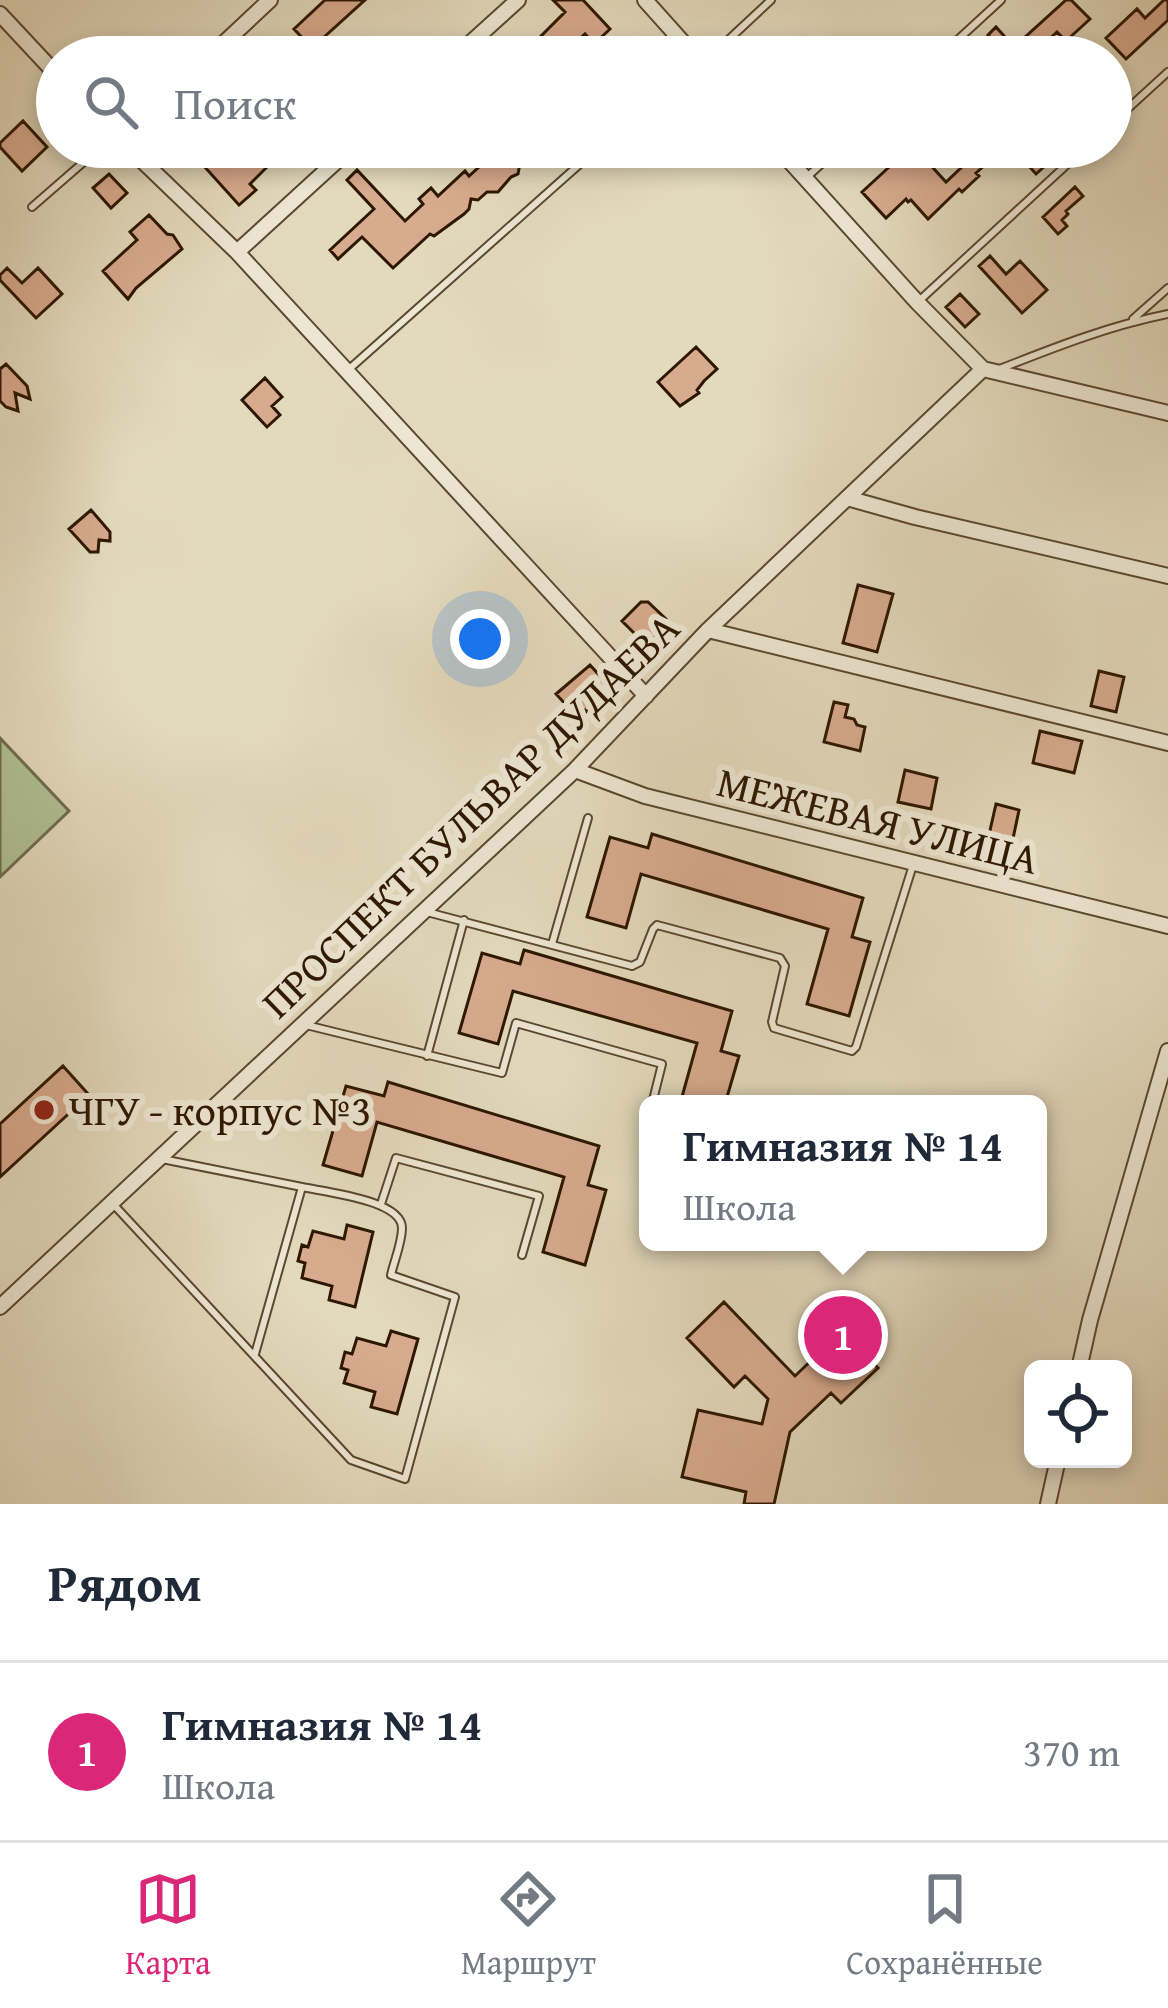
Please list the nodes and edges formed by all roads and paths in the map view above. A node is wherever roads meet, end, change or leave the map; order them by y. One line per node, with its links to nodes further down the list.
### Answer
1 (270, 0): 7 (street)
2 (518, 0): 8 (street)
3 (645, 0): 9 (street)
4 (771, 0): 10 (lane)
5 (1001, 0): 11 (lane)
6 (0, 14): 12 (street)
7 (231, 36)
8 (478, 36)
9 (677, 36)
10 (732, 36)
11 (962, 36)
12 (36, 53)
13 (1168, 72): 14 (lane)
14 (1132, 105)
15 (77, 168): 23 (lane)
16 (150, 168): 24 (street)
17 (329, 168): 24 (street)
18 (575, 168): 30 (lane)
19 (797, 168): 22 (street)
20 (817, 168): 22 (lane)
21 (1063, 168): 26 (lane)
22 (806, 178): 26 (street)
23 (32, 207)
24 (237, 251): 30 (street)
25 (1168, 288): 28 (lane)
26 (917, 302): 29 (street)
27 (1168, 314): 28 (lane)
28 (1130, 322): 29 (lane)
29 (988, 370): 31 (street); 32 (street, ПРОСПЕКТ БУЛЬВАР ДУДАЕВА)
30 (346, 371): 35 (street)
31 (1168, 412)
32 (847, 498): 33 (street); 34 (street, ПРОСПЕКТ БУЛЬВАР ДУДАЕВА)
33 (1168, 576)
34 (708, 630): 35 (street, ПРОСПЕКТ БУЛЬВАР ДУДАЕВА); 36 (street)
35 (646, 695): 37 (street, ПРОСПЕКТ БУЛЬВАР ДУДАЕВА)
36 (1168, 743)
37 (575, 770): 39 (street, МЕЖЕВАЯ УЛИЦА); 40 (street, ПРОСПЕКТ БУЛЬВАР ДУДАЕВА)
38 (588, 818): 43 (lane)
39 (914, 862): 42 (street, МЕЖЕВАЯ УЛИЦА); 43 (lane)
40 (424, 911): 41 (lane); 44 (street, ПРОСПЕКТ БУЛЬВАР ДУДАЕВА)
41 (464, 920): 43 (lane); 46 (lane)
42 (1168, 926)
43 (552, 944)
44 (302, 1024): 46 (lane); 48 (street, ПРОСПЕКТ БУЛЬВАР ДУДАЕВА)
45 (1168, 1052): 55 (street)
46 (427, 1056): 47 (lane)
47 (654, 1095)
48 (159, 1159): 49 (lane); 50 (street, ПРОСПЕКТ БУЛЬВАР ДУДАЕВА)
49 (302, 1186): 51 (lane); 54 (lane)
50 (112, 1202): 53 (street, ПРОСПЕКТ БУЛЬВАР ДУДАЕВА); 54 (lane)
51 (381, 1204): 52 (lane); 54 (lane)
52 (522, 1255)
53 (0, 1306)
54 (254, 1356)
55 (1081, 1360)
56 (1056, 1468): 57 (street)
57 (1048, 1504)

